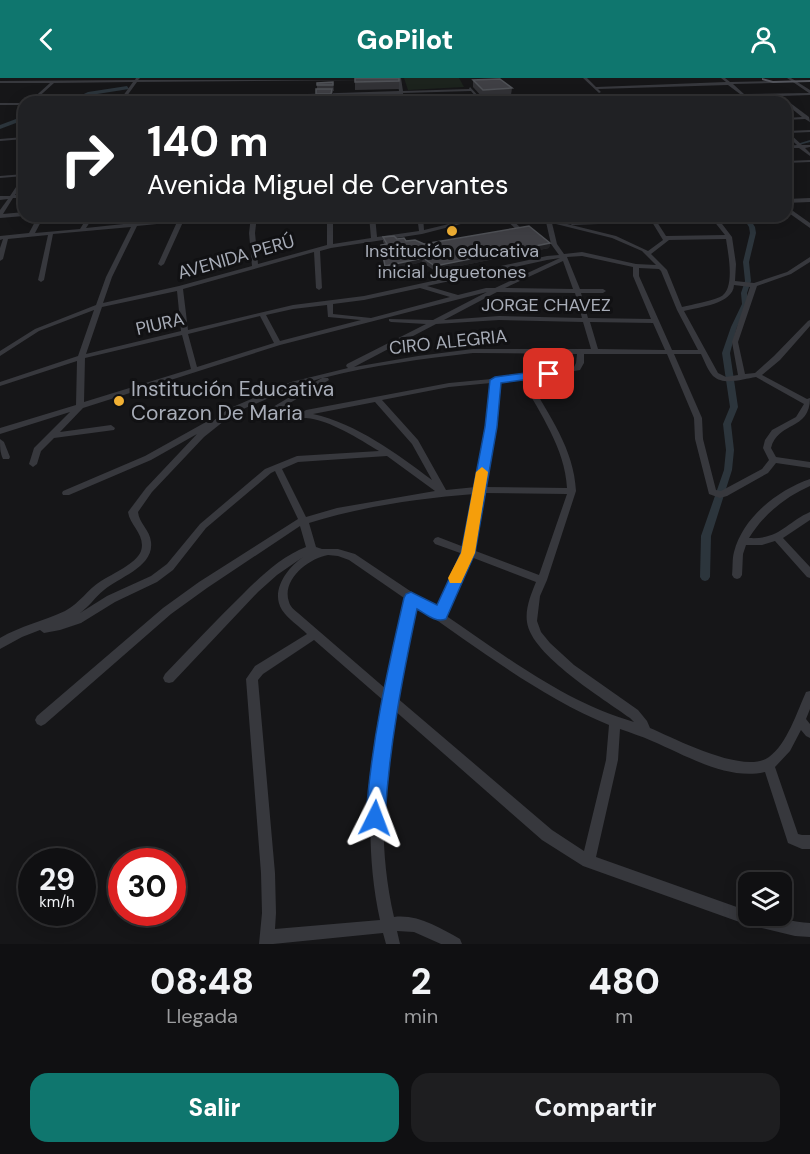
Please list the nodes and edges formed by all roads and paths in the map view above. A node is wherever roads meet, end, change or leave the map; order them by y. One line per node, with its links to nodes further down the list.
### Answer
1 (5, 78): 22 (street)
2 (464, 78): 3 (street); 27 (street)
3 (494, 78)
4 (585, 78): 26 (street)
5 (658, 78): 25 (street)
6 (723, 78): 24 (street)
7 (789, 78): 23 (street)
8 (207, 79): 9 (street); 20 (street); 36 (street)
9 (240, 79): 10 (street); 37 (street)
10 (273, 79): 11 (street); 38 (street)
11 (304, 79): 12 (street)
12 (335, 79): 18 (street); 31 (street)
13 (392, 79): 14 (street)
14 (399, 79): 28 (street)
15 (54, 80): 16 (street); 22 (street); 33 (street)
16 (102, 80): 17 (street)
17 (137, 80): 20 (street); 34 (street)
18 (376, 80)
19 (765, 80): 23 (main road); 24 (street); 30 (street)
20 (170, 81): 35 (street)
21 (810, 81): 23 (main road)
22 (0, 82)
23 (795, 82): 29 (street)
24 (730, 85): 25 (street); 32 (street)
25 (667, 86): 26 (street); 43 (street)
26 (595, 88): 42 (street)
27 (472, 90): 28 (street); 41 (street)
28 (401, 93): 31 (street); 40 (street)
29 (810, 93): 30 (street)
30 (777, 94): 32 (street); 45 (street)
31 (335, 95): 39 (street)
32 (743, 95): 44 (street)
33 (38, 96)
34 (125, 96)
35 (162, 96)
36 (198, 96)
37 (234, 96)
38 (271, 96)
39 (322, 96)
40 (401, 96)
41 (477, 96)
42 (603, 96)
43 (676, 96)
44 (709, 96)
45 (780, 96)
46 (0, 104): 47 (street)
47 (18, 104)
48 (792, 106): 50 (street)
49 (792, 119): 50 (street)
50 (809, 119)
51 (810, 131): 52 (street)
52 (792, 132)
53 (18, 138): 55 (street)
54 (792, 138): 58 (street)
55 (0, 140)
56 (810, 146): 58 (street)
57 (792, 147): 58 (street)
58 (801, 147): 59 (street)
59 (810, 155)
60 (810, 161): 61 (street)
61 (792, 162)
62 (0, 177): 63 (street)
63 (18, 177)
64 (18, 186): 67 (street)
65 (18, 197): 67 (street)
66 (0, 198): 67 (street)
67 (10, 198): 72 (street)
68 (810, 200): 69 (street)
69 (792, 201)
70 (792, 212): 91 (street)
71 (18, 214): 72 (street)
72 (0, 215)
73 (38, 222): 96 (street)
74 (87, 222): 92 (street)
75 (137, 222): 90 (street)
76 (166, 222): 90 (street)
77 (180, 222): 107 (street)
78 (253, 222): 110 (street)
79 (330, 222): 101 (street)
80 (372, 222): 100 (street)
81 (421, 222): 94 (street)
82 (464, 222): 94 (street, AVENIDA PERÚ)
83 (511, 222): 93 (street)
84 (549, 222): 104 (street)
85 (557, 222): 89 (street)
86 (591, 222): 89 (street)
87 (655, 222): 99 (street)
88 (718, 222): 97 (street)
89 (561, 224): 103 (street)
90 (135, 226): 92 (street); 123 (street)
91 (810, 226)
92 (82, 230): 95 (street)
93 (520, 230)
94 (422, 232): 100 (street, AVENIDA PERÚ)
95 (51, 233): 96 (street); 111 (street)
96 (32, 234): 98 (street)
97 (729, 237): 99 (street); 112 (street)
98 (3, 238): 105 (street)
99 (665, 238): 103 (street)
100 (374, 240): 101 (street, AVENIDA PERÚ)
101 (330, 246): 102 (street, AVENIDA PERÚ)
102 (317, 250): 110 (street, AVENIDA PERÚ); 116 (street)
103 (650, 256): 108 (street); 109 (street)
104 (564, 257): 108 (street); 114 (street, PIURA); 117 (street); 118 (street)
105 (0, 259)
106 (810, 259): 113 (street)
107 (161, 264)
108 (640, 266): 109 (street); 128 (street)
109 (662, 267): 124 (street)
110 (255, 268): 115 (street, AVENIDA PERÚ)
111 (41, 280)
112 (734, 284): 113 (street); 124 (street)
113 (753, 285): 143 (street)
114 (422, 287): 120 (street); 121 (street, PIURA)
115 (180, 288): 123 (street, AVENIDA PERÚ); 131 (street)
116 (319, 288)
117 (500, 289): 118 (street); 120 (street); 122 (street)
118 (577, 290): 119 (street); 127 (street)
119 (603, 291)
120 (457, 298): 122 (street); 126 (street)
121 (330, 303): 125 (street, PIURA); 126 (street, JORGE CHAVEZ)
122 (472, 303): 129 (street)
123 (99, 306): 137 (street, AVENIDA PERÚ); 138 (street)
124 (680, 310): 136 (street)
125 (262, 314): 131 (street, PIURA); 132 (street)
126 (381, 319): 129 (street, JORGE CHAVEZ); 132 (street)
127 (587, 319): 128 (street, JORGE CHAVEZ); 129 (street, JORGE CHAVEZ); 135 (street)
128 (655, 321): 133 (street)
129 (437, 322): 140 (street)
130 (810, 322): 141 (street)
131 (184, 334): 138 (street, PIURA); 139 (street)
132 (278, 344): 139 (street)
133 (667, 351): 135 (street, CIRO ALEGRIA); 136 (street, CIRO ALEGRIA); 157 (street)
134 (581, 352): 135 (street, CIRO ALEGRIA); 140 (street, CIRO ALEGRIA); 142 (street)
135 (595, 352)
136 (703, 352): 143 (street)
137 (0, 354)
138 (81, 357): 145 (street, PIURA); 148 (street)
139 (195, 371): 148 (street)
140 (341, 371): 149 (street); 150 (street)
141 (758, 375): 143 (street); 147 (street)
142 (524, 378): 144 (street); 163 (street)
143 (742, 378)
144 (495, 380): 146 (street); 162 (street)
145 (0, 384)
146 (377, 399): 150 (street); 165 (street)
147 (809, 401): 157 (street)
148 (80, 406): 152 (street); 153 (street)
149 (231, 411): 164 (street); 178 (street)
150 (303, 414): 155 (street)
151 (111, 428): 153 (street)
152 (0, 430)
153 (53, 435): 158 (street)
154 (0, 442): 156 (street)
155 (391, 453): 160 (street); 165 (street)
156 (6, 457)
157 (774, 460): 159 (street)
158 (33, 464)
159 (810, 465)
160 (277, 467): 167 (street); 178 (street)
161 (810, 482): 170 (street)
162 (479, 490): 163 (street); 165 (street); 172 (street)
163 (572, 491): 175 (street)
164 (66, 493)
165 (443, 493): 167 (street)
166 (810, 515): 168 (street)
167 (303, 520): 171 (street); 184 (street)
168 (777, 538): 170 (street); 173 (street)
169 (438, 541): 172 (street)
170 (743, 541): 174 (street)
171 (317, 551): 176 (street); 179 (street); 181 (street)
172 (468, 553): 175 (street); 177 (street)
173 (810, 574)
174 (737, 576)
175 (542, 580): 187 (street)
176 (411, 598): 177 (street); 183 (street)
177 (440, 615): 186 (street)
178 (36, 628): 180 (street)
179 (315, 634): 183 (street); 194 (street)
180 (0, 644)
181 (169, 678)
182 (810, 696): 185 (street)
183 (390, 700): 191 (street); 192 (street)
184 (41, 720)
185 (799, 720): 188 (street); 189 (street)
186 (615, 722): 187 (street); 191 (street)
187 (645, 731): 189 (street)
188 (810, 732)
189 (768, 764): 190 (street)
190 (810, 842)
191 (588, 861): 193 (street)
192 (388, 926): 194 (street); 195 (street); 196 (street)
193 (810, 930)
194 (267, 941)
195 (393, 944)
196 (455, 944)

